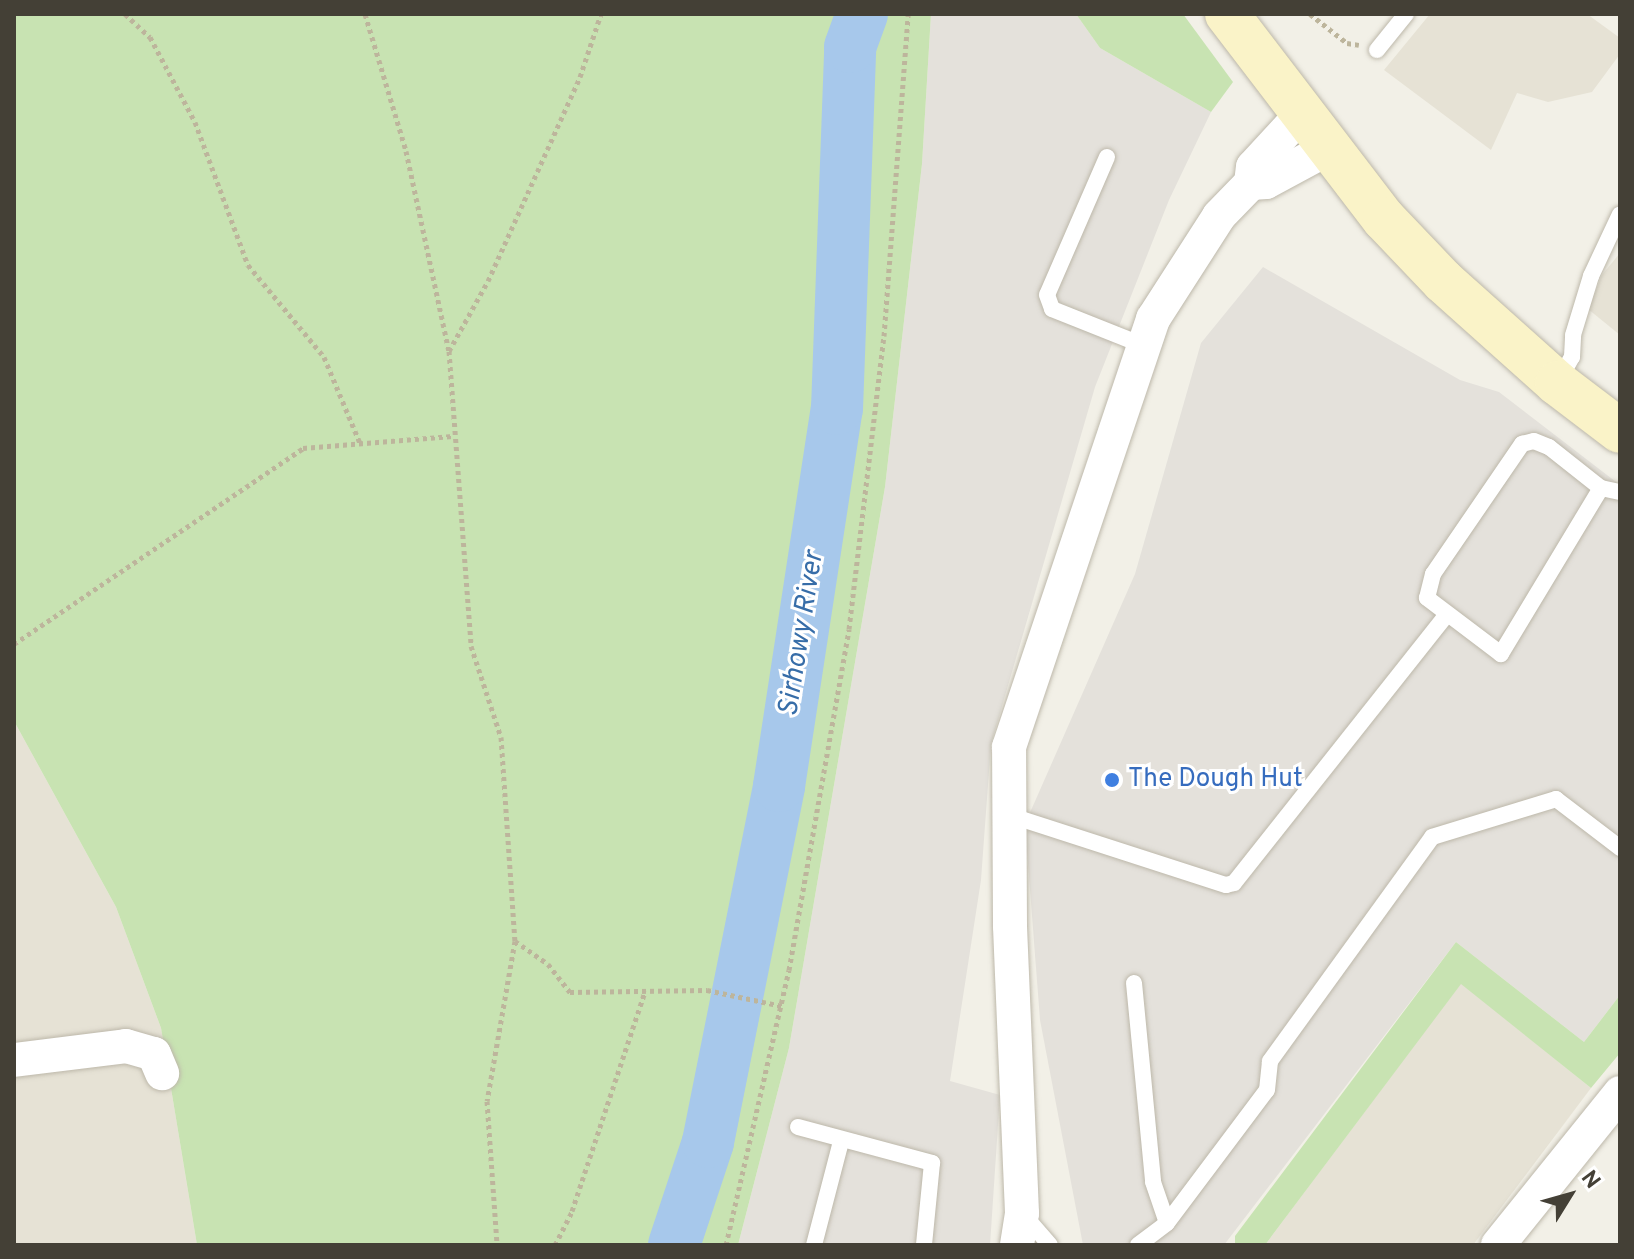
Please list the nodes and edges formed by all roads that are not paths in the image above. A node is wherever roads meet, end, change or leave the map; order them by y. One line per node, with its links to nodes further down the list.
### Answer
1 (1227, 14): 4 (main road)
2 (1406, 14): 3 (lane)
3 (1378, 48)
4 (1314, 132): 7 (street); 8 (main road)
5 (1107, 157): 7 (lane)
6 (1620, 214): 8 (lane)
7 (1145, 346): 13 (street)
8 (1557, 383): 9 (main road)
9 (1620, 431)
10 (1601, 488): 11 (lane); 12 (lane); 12 (lane)
11 (1620, 492)
12 (1446, 616): 13 (lane)
13 (1009, 815): 22 (street)
14 (1620, 848): 21 (lane)
15 (1134, 983): 21 (lane)
16 (14, 1060): 17 (street)
17 (162, 1073)
18 (1620, 1093): 27 (street)
19 (798, 1127): 20 (lane)
20 (841, 1141): 23 (lane); 24 (lane)
21 (1167, 1223): 26 (lane)
22 (1019, 1229): 25 (lane)
23 (814, 1245)
24 (924, 1245)
25 (1050, 1245)
26 (1138, 1245)
27 (1498, 1245)

